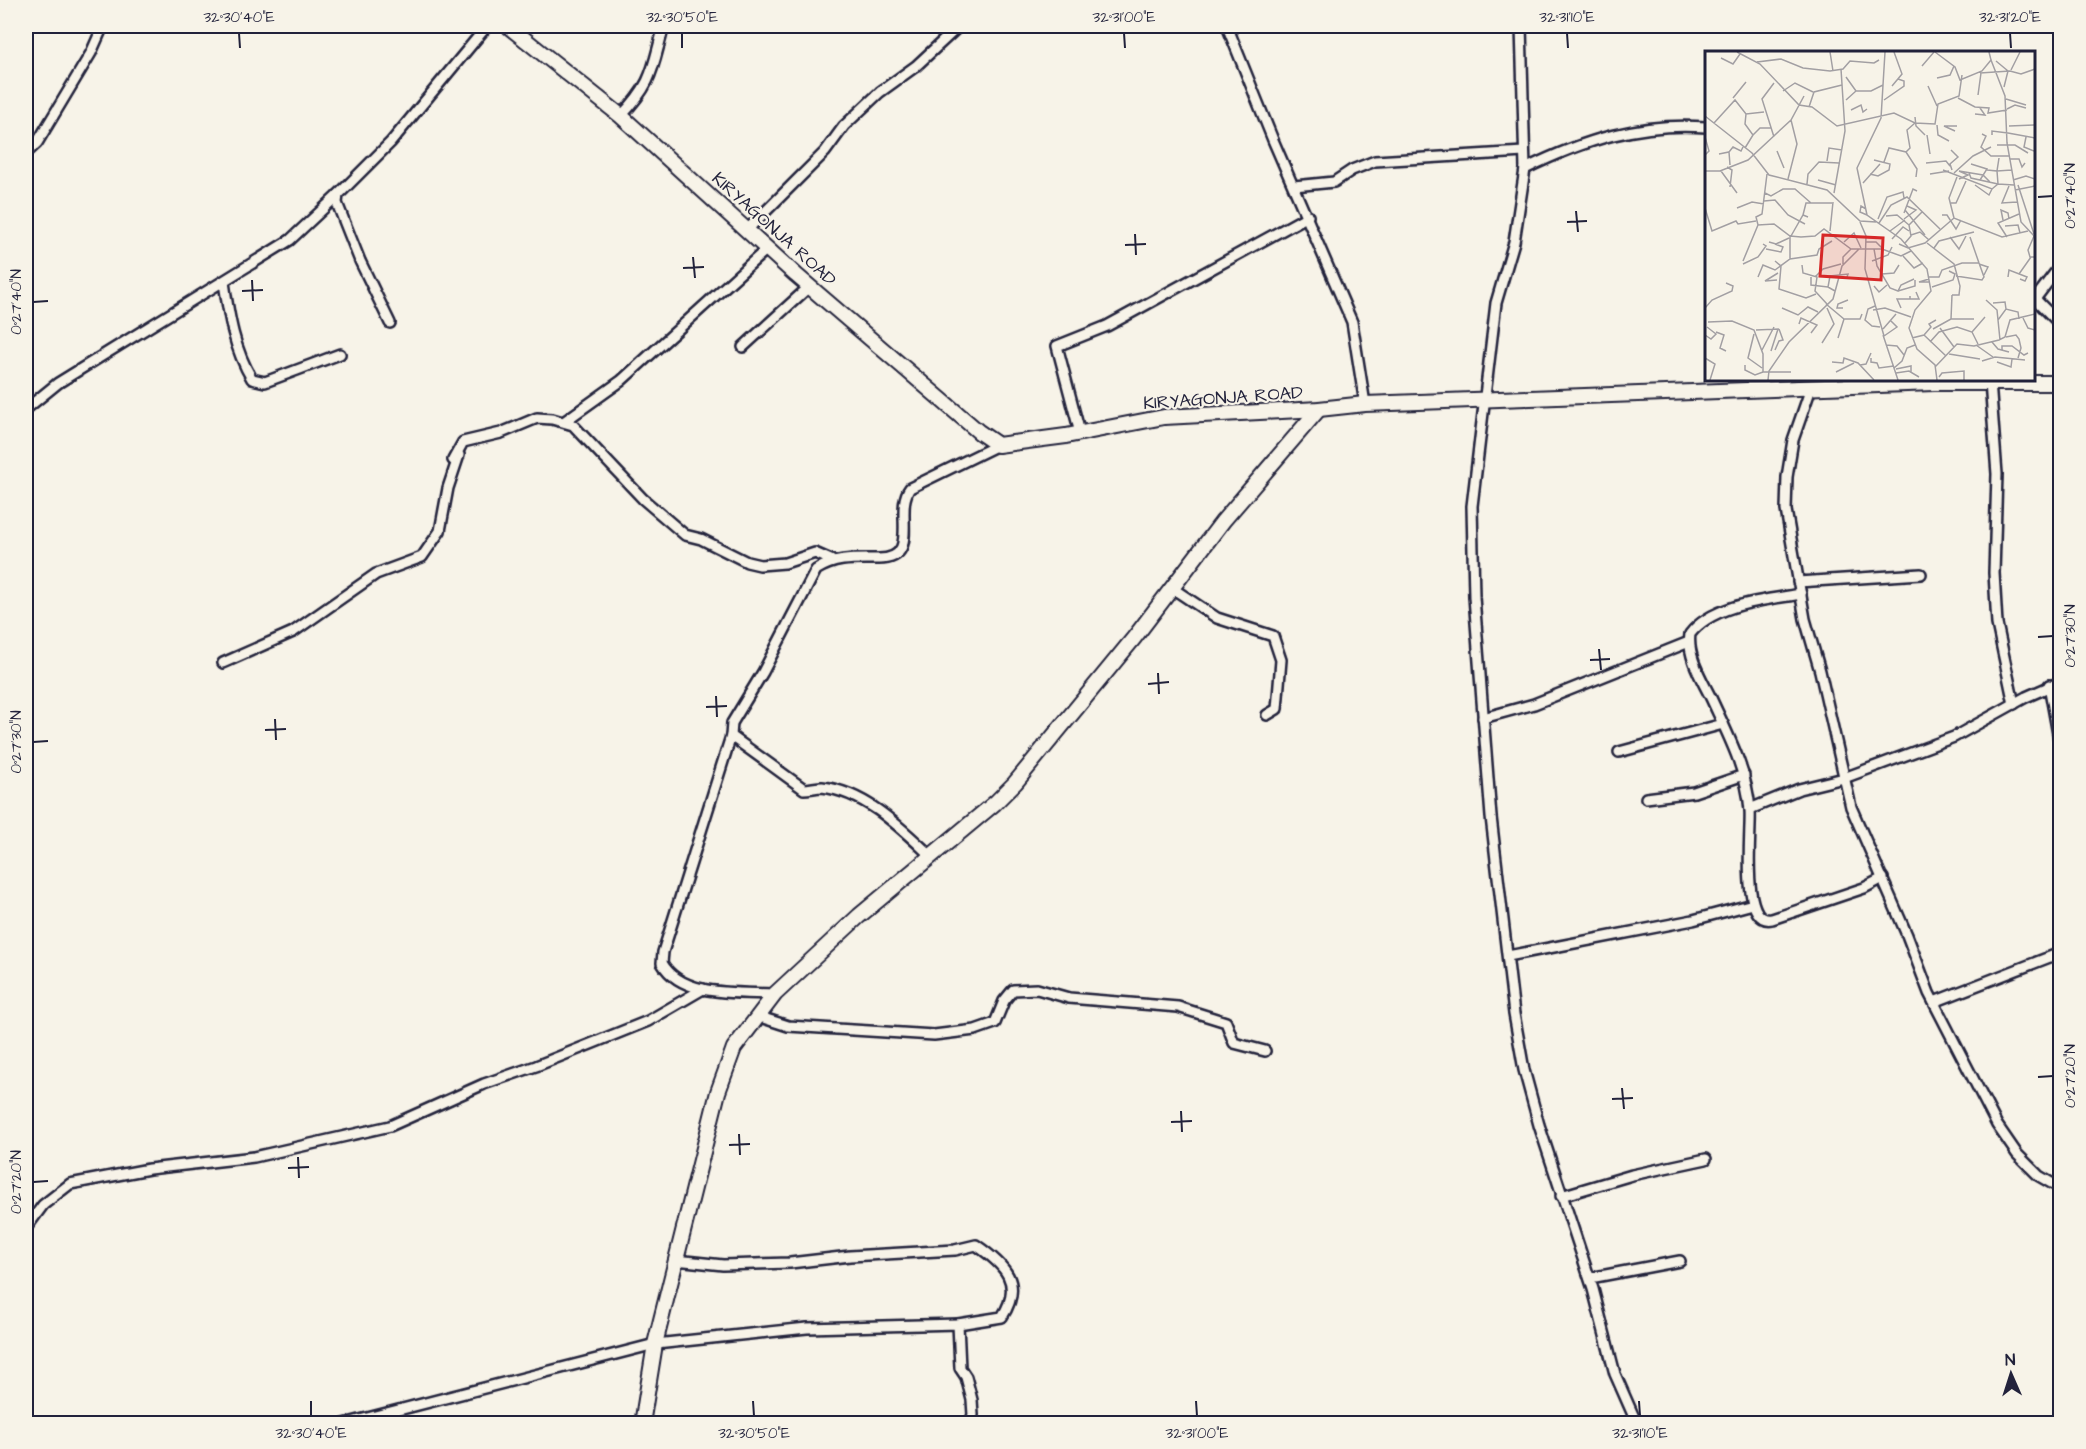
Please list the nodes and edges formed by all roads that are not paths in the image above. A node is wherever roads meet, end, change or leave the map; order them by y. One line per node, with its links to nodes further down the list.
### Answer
1 (103, 26): 11 (street)
2 (487, 26): 14 (street)
3 (508, 26): 8 (street, KIRYAGONJA ROAD)
4 (664, 26): 8 (street)
5 (959, 26): 16 (street)
6 (1227, 26): 13 (street)
7 (1521, 26): 10 (street)
8 (621, 116): 16 (street, KIRYAGONJA ROAD)
9 (1705, 127): 12 (street)
10 (1524, 152): 12 (street); 13 (street)
11 (26, 153)
12 (1525, 169): 30 (street)
13 (1294, 186): 15 (street)
14 (338, 195): 19 (street); 23 (street)
15 (1308, 216): 31 (street); 35 (street)
16 (747, 230): 17 (street, KIRYAGONJA ROAD)
17 (768, 248): 20 (street, KIRYAGONJA ROAD); 34 (street)
18 (2061, 266): 21 (street)
19 (224, 282): 26 (street); 32 (street)
20 (810, 286): 25 (street); 37 (street, KIRYAGONJA ROAD)
21 (2035, 297)
22 (2035, 299): 24 (street)
23 (390, 323)
24 (2061, 324)
25 (743, 347)
26 (340, 354)
27 (1990, 382): 28 (street, KIRYAGONJA ROAD); 29 (street, KIRYAGONJA ROAD); 48 (street)
28 (2061, 383)
29 (1811, 388): 30 (street, KIRYAGONJA ROAD); 41 (street)
30 (1485, 399): 31 (street, KIRYAGONJA ROAD); 50 (street)
31 (1365, 404): 33 (street, KIRYAGONJA ROAD)
32 (26, 409)
33 (1319, 409): 35 (street, KIRYAGONJA ROAD); 42 (street)
34 (565, 422): 36 (street); 39 (street)
35 (1080, 433): 37 (street, KIRYAGONJA ROAD)
36 (463, 442): 38 (street); 45 (street)
37 (998, 445): 39 (street)
38 (453, 460)
39 (831, 560): 52 (street)
40 (1921, 574): 41 (street)
41 (1798, 582): 43 (street)
42 (1172, 588): 49 (street); 59 (street)
43 (1801, 594): 44 (street); 56 (street)
44 (1689, 642): 50 (street); 51 (street)
45 (223, 663)
46 (2061, 682): 47 (street)
47 (2049, 685): 48 (street); 53 (street)
48 (2014, 704): 56 (street)
49 (1267, 715)
50 (1483, 718): 63 (street)
51 (1723, 724): 54 (street); 55 (street)
52 (731, 736): 59 (street); 64 (street)
53 (2061, 745)
54 (1619, 752)
55 (1744, 775): 57 (street); 58 (street)
56 (1844, 778): 58 (street); 60 (street)
57 (1646, 798)
58 (1750, 809): 61 (street)
59 (931, 856): 65 (street)
60 (1883, 878): 61 (street); 66 (street)
61 (1753, 904): 63 (street)
62 (2061, 953): 66 (street)
63 (1508, 956): 71 (street)
64 (703, 989): 65 (street); 72 (street)
65 (775, 994): 67 (street)
66 (1934, 1002): 70 (street)
67 (757, 1016): 68 (street); 73 (street)
68 (1266, 1052)
69 (1706, 1159): 71 (street)
70 (2061, 1188)
71 (1561, 1196): 75 (street)
72 (26, 1228)
73 (676, 1260): 76 (street); 77 (street)
74 (1680, 1261): 75 (street)
75 (1590, 1278): 81 (street)
76 (958, 1324): 77 (street); 80 (street)
77 (655, 1344): 78 (street); 79 (street)
78 (344, 1424)
79 (642, 1424)
80 (969, 1424)
81 (1637, 1424)

